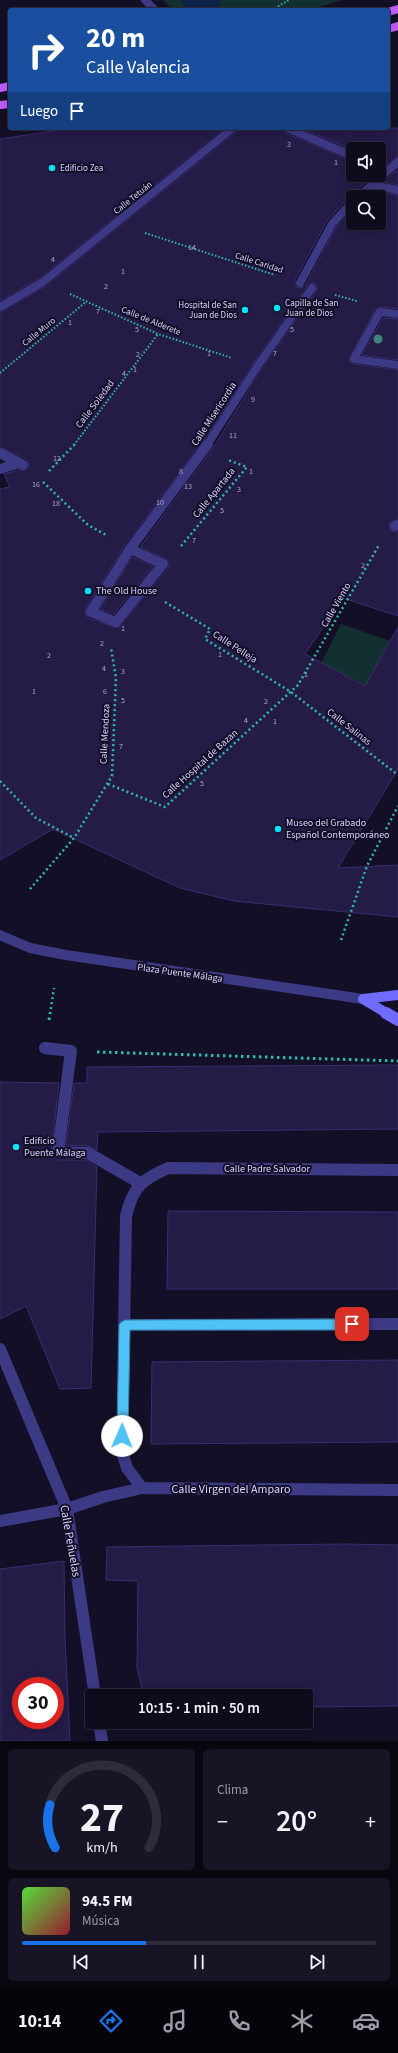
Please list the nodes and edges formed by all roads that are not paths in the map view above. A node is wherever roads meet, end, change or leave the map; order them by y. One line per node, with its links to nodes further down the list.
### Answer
1 (146, 0): 2 (street)
2 (152, 8)
3 (231, 130): 14 (street, Calle Tetuán)
4 (292, 130): 5 (street)
5 (346, 153)
6 (398, 162): 7 (street)
7 (388, 171): 8 (street)
8 (372, 185): 9 (street); 10 (street)
9 (366, 190)
10 (398, 190)
11 (346, 209): 12 (street)
12 (300, 283)
13 (312, 288): 19 (street, Calle Misericordia)
14 (0, 307)
15 (398, 314): 16 (street)
16 (398, 365)
17 (0, 453): 18 (street)
18 (0, 469)
19 (130, 549): 19 (street, Calle Misericordia)
20 (0, 935): 22 (street, Plaza Puente Málaga)
21 (398, 995): 22 (street)
22 (363, 999): 23 (street)
23 (398, 1020)
24 (45, 1048): 26 (street)
25 (398, 1170): 26 (street, Calle Padre Salvador)
26 (140, 1183): 28 (street)
27 (398, 1324): 28 (street)
28 (125, 1325): 30 (street)
29 (0, 1349): 32 (street, Calle Peñuelas)
30 (142, 1488): 31 (street, Calle Virgen del Amparo); 32 (street, Calle Virgen del Amparo)
31 (398, 1490)
32 (67, 1509): 33 (street, Calle Virgen del Amparo); 34 (street, Calle Peñuelas)
33 (0, 1521)
34 (94, 1689)
35 (100, 1729): 36 (street)
36 (102, 1741)

